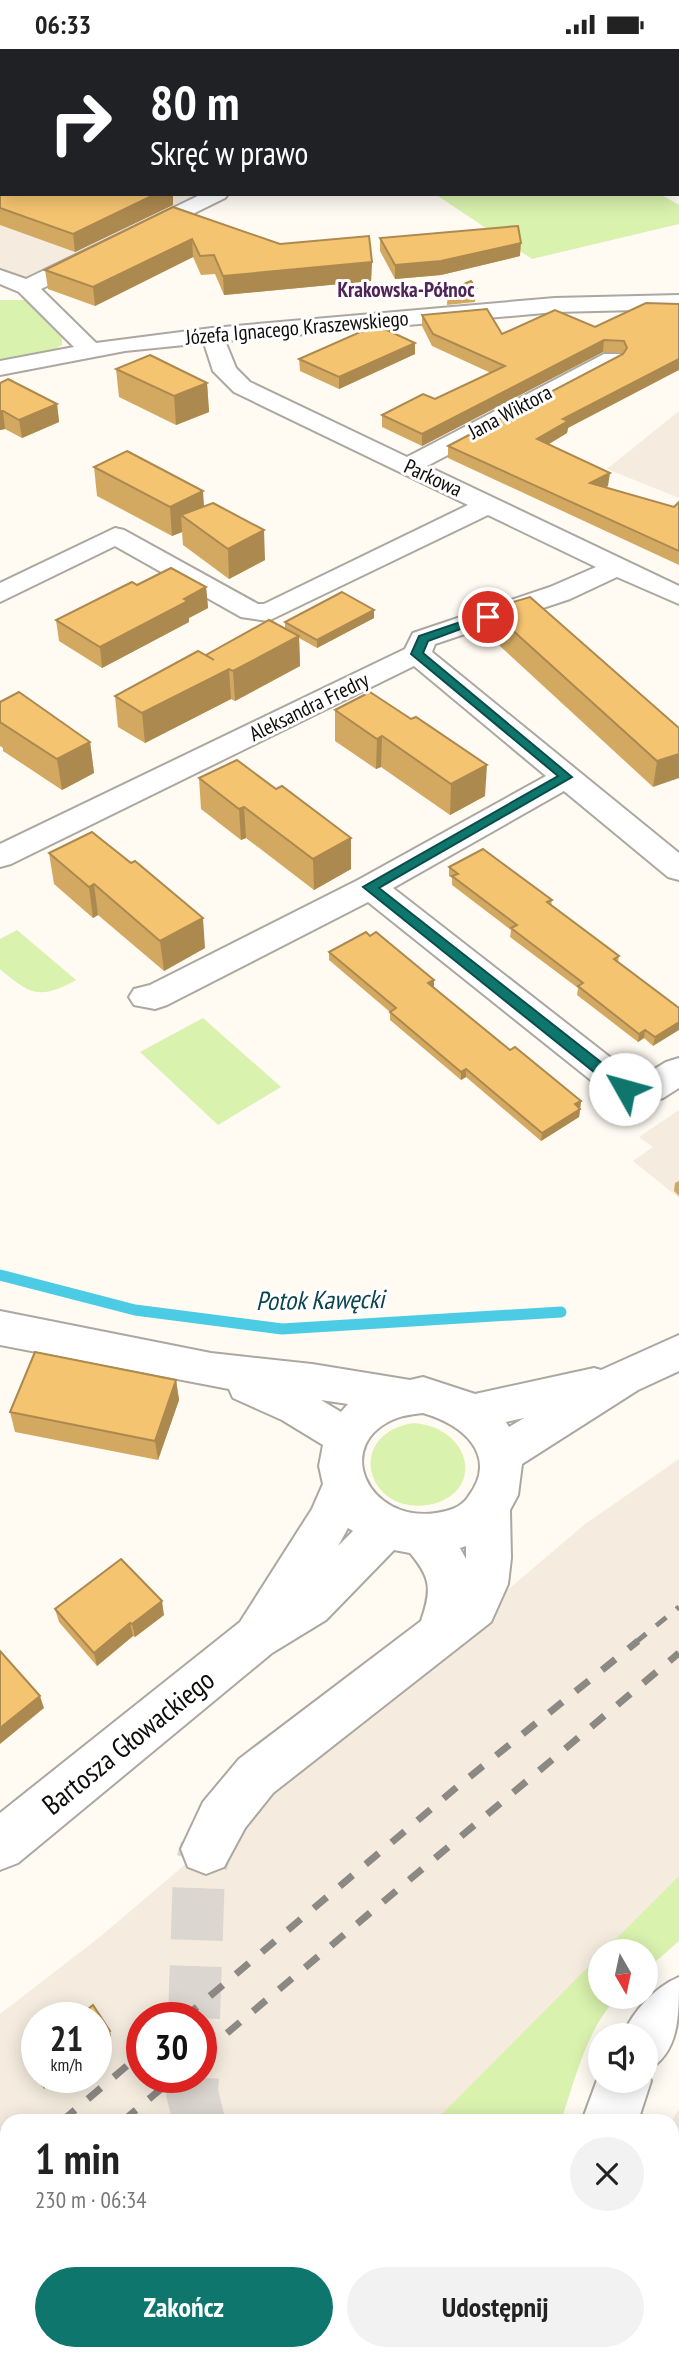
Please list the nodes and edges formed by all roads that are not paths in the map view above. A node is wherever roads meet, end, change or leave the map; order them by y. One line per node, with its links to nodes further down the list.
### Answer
1 (214, 196): 3 (street)
2 (0, 276): 3 (street)
3 (27, 287): 6 (street)
4 (679, 302): 5 (street, Józefa Ignacego Kraszewskiego)
5 (212, 335): 6 (street, Józefa Ignacego Kraszewskiego); 9 (street, Parkowa)
6 (89, 349): 8 (street, Józefa Ignacego Kraszewskiego)
7 (612, 359): 9 (street, Jana Wiktora)
8 (0, 367)
9 (408, 466): 10 (street, Parkowa)
10 (488, 505): 11 (street, Parkowa); 12 (street)
11 (617, 567): 13 (street, Parkowa); 14 (street, Aleksandra Fredry)
12 (0, 594)
13 (679, 596)
14 (417, 654): 15 (street); 16 (street, Aleksandra Fredry)
15 (566, 777): 17 (street); 18 (street)
16 (0, 857)
17 (679, 870)
18 (370, 887): 19 (street); 20 (street)
19 (146, 997)
20 (679, 1071)
21 (0, 1328): 23 (street)
22 (679, 1352): 24 (street)
23 (211, 1370): 25 (street); 27 (street)
24 (623, 1378): 26 (street); 28 (street)
25 (405, 1396): 26 (street); 27 (street)
26 (473, 1412): 28 (street)
27 (345, 1437): 29 (street)
28 (502, 1455): 30 (street)
29 (344, 1486): 31 (street); 33 (street, Bartosza Głowackiego)
30 (488, 1506): 31 (street); 32 (street)
31 (404, 1531): 32 (street); 33 (street, Bartosza Głowackiego)
32 (440, 1632): 35 (street)
33 (256, 1638): 34 (street, Bartosza Głowackiego)
34 (0, 1845)
35 (206, 1849)
36 (679, 2004): 37 (street)
37 (658, 2027)
38 (620, 2093): 39 (street)
39 (612, 2114)

